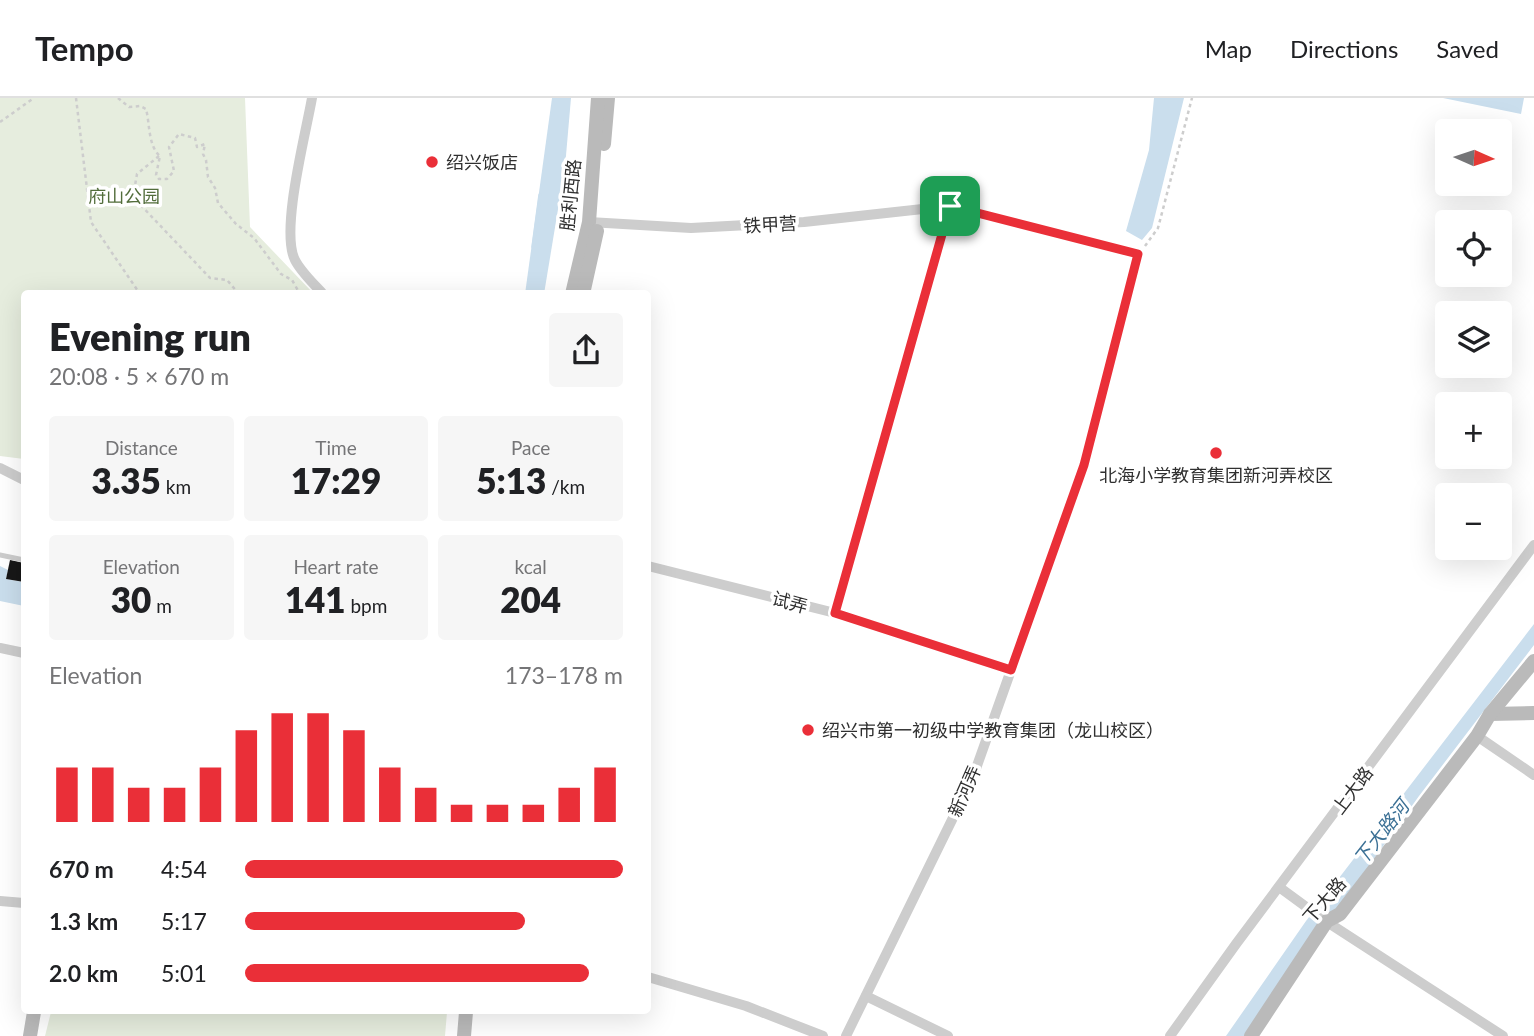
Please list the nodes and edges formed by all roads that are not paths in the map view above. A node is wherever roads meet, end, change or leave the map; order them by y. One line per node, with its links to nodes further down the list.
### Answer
1 (312, 98): 6 (street)
2 (598, 98): 5 (street, 胜利西路)
3 (607, 98): 5 (street, 胜利西路)
4 (950, 206): 5 (street, 铁甲营); 15 (street); 19 (street, 新河弄)
5 (594, 223): 7 (street, 胜利西路); 8 (street, 胜利西路)
6 (320, 290)
7 (573, 290)
8 (584, 290)
9 (0, 468): 10 (street)
10 (21, 478)
11 (1534, 545): 24 (street, 上大路)
12 (0, 555): 13 (lane)
13 (21, 559)
14 (651, 567): 15 (street, 试弄)
15 (835, 613): 19 (street, 试弄)
16 (0, 648): 17 (street)
17 (21, 652)
18 (1534, 661): 21 (street, 下大路)
19 (1011, 670): 29 (street, 新河弄)
20 (1534, 713): 21 (street)
21 (1490, 715): 22 (street, 下大路)
22 (1477, 736): 23 (street); 27 (street, 下大路)
23 (1534, 775)
24 (1279, 887): 27 (street); 39 (street, 上大路)
25 (0, 901): 26 (street)
26 (21, 903)
27 (1326, 921): 40 (street, 下大路); 41 (street)
28 (651, 978): 36 (street)
29 (866, 996): 37 (street, 新河弄); 38 (street)
30 (34, 1014): 33 (street)
31 (466, 1014): 34 (street)
32 (475, 1014): 35 (street)
33 (30, 1036)
34 (464, 1036)
35 (474, 1036)
36 (822, 1036)
37 (846, 1036)
38 (948, 1036)
39 (1170, 1036)
40 (1251, 1036)
41 (1503, 1036)

